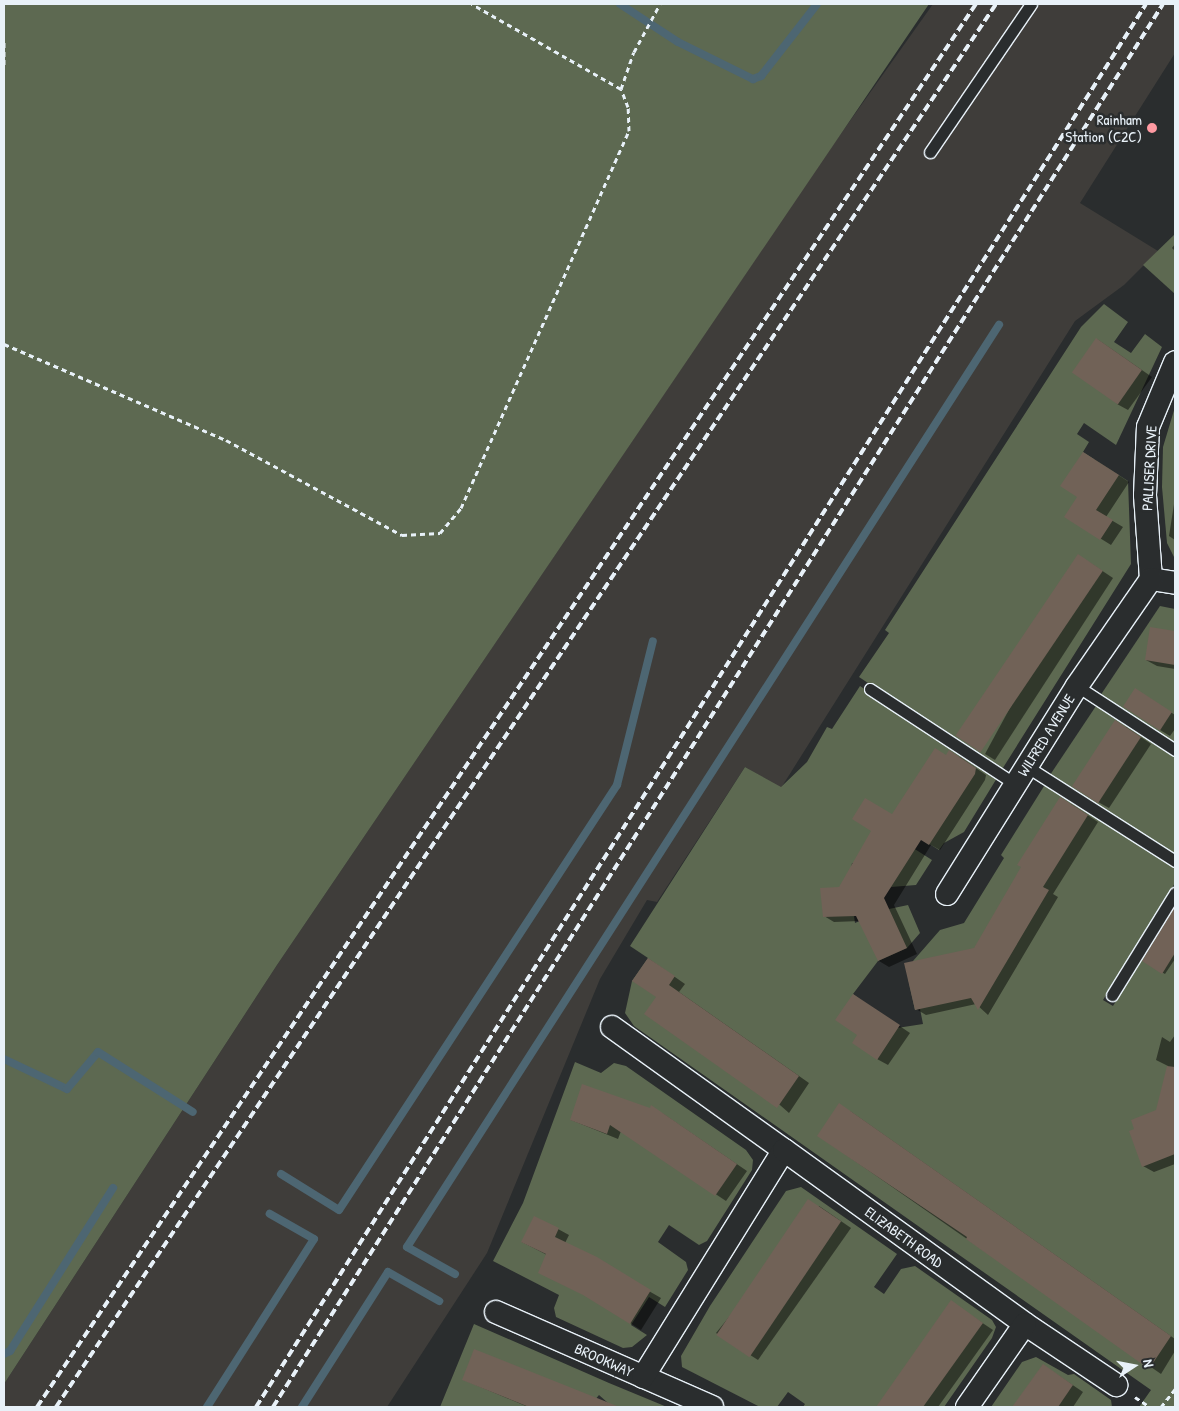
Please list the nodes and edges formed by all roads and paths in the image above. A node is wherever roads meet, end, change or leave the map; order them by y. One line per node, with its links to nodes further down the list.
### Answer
1 (472, 4): 6 (path)
2 (660, 4): 6 (path)
3 (1031, 4): 7 (lane)
4 (4, 42): 5 (path)
5 (4, 68)
6 (621, 88): 8 (path)
7 (930, 152)
8 (4, 344)
9 (1175, 362): 10 (street, PALLISER DRIVE)
10 (1151, 579): 11 (street); 12 (street, WILFRED AVENUE)
11 (1175, 583)
12 (1077, 686): 14 (lane); 15 (street, WILFRED AVENUE)
13 (870, 689): 15 (lane)
14 (1175, 750)
15 (1021, 775): 16 (lane); 17 (street, WILFRED AVENUE)
16 (1175, 860)
17 (947, 894)
18 (1175, 894): 19 (lane)
19 (1112, 995)
20 (612, 1027): 21 (street, ELIZABETH ROAD)
21 (784, 1150): 23 (street, ELIZABETH ROAD); 24 (street)
22 (496, 1312): 24 (street, BROOKWAY)
23 (1024, 1324): 25 (street, ELIZABETH ROAD); 28 (street)
24 (643, 1377): 27 (street, BROOKWAY)
25 (1116, 1385)
26 (1175, 1390): 29 (path)
27 (712, 1407)
28 (968, 1407)
29 (1161, 1407)

